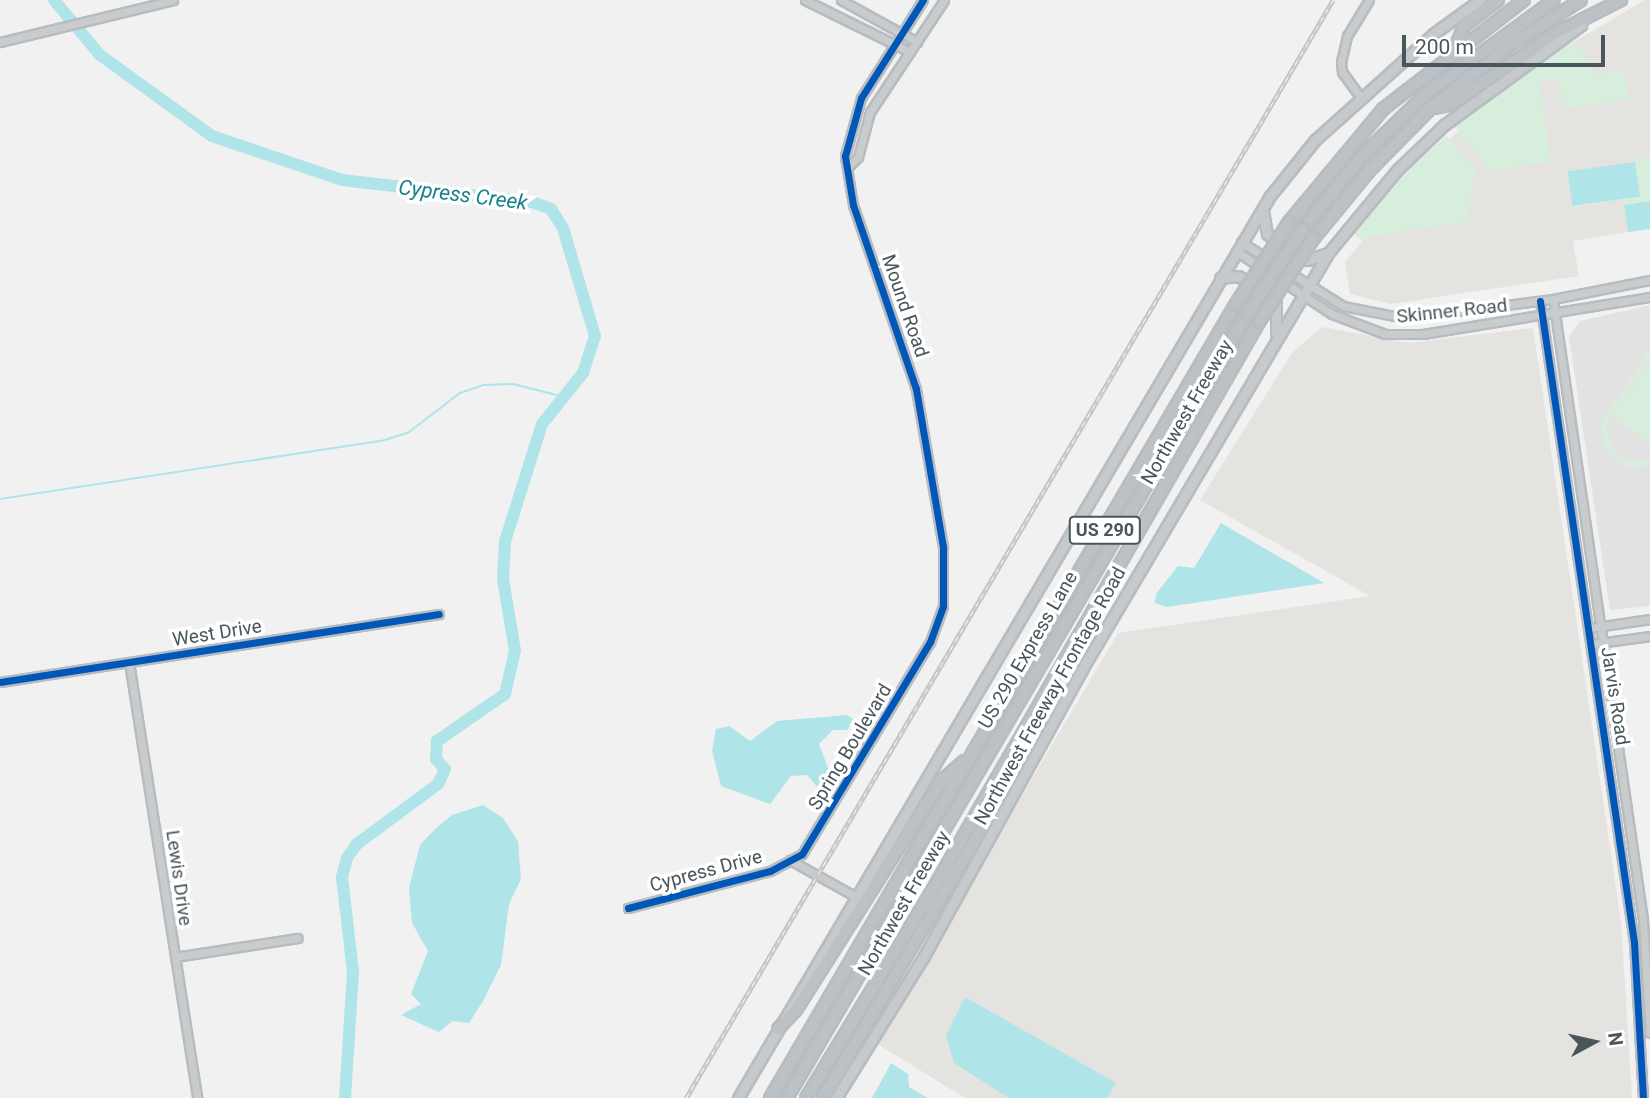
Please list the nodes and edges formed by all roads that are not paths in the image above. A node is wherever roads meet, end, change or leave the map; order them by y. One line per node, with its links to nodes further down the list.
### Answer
1 (173, 0): 14 (street)
2 (805, 0): 16 (street)
3 (841, 0): 13 (street)
4 (923, 0): 13 (street, Mound Road)
5 (944, 0): 15 (street)
6 (1369, 0): 19 (street)
7 (1480, 0): 19 (main road)
8 (1498, 0): 17 (highway)
9 (1524, 0): 17 (highway, Northwest Freeway / US 290)
10 (1554, 0): 63 (highway, US 290 Express Lane, bridge)
11 (1581, 0): 20 (highway, Northwest Freeway / US 290)
12 (1624, 0): 20 (highway); 24 (main road, Northwest Freeway Frontage Road)
13 (902, 33): 15 (street); 16 (street, Mound Road)
14 (0, 42)
15 (917, 42): 18 (street)
16 (894, 45): 18 (street); 21 (street, Mound Road)
17 (1454, 50): 49 (highway, Northwest Freeway / US 290, bridge)
18 (910, 52): 21 (street)
19 (1361, 98): 22 (main road)
20 (1431, 108): 50 (highway, Northwest Freeway / US 290, bridge)
21 (848, 167): 44 (street, Mound Road)
22 (1264, 206): 23 (main road); 24 (main road)
23 (1239, 246): 25 (main road); 27 (street, Skinner Road); 28 (street, Skinner Road)
24 (1329, 251): 27 (main road, Northwest Freeway Frontage Road)
25 (1220, 278): 36 (main road); 54 (main road)
26 (1650, 279): 30 (street, Skinner Road)
27 (1308, 284): 28 (main road, Northwest Freeway Frontage Road); 34 (street, Skinner Road)
28 (1301, 295): 35 (street, Skinner Road); 36 (main road, Northwest Freeway Frontage Road)
29 (1650, 297): 32 (street, Skinner Road)
30 (1553, 299): 31 (street, Skinner Road); 32 (street, Jarvis Road)
31 (1540, 301): 33 (street, Jarvis Road); 34 (street, Skinner Road)
32 (1556, 314): 33 (street, Skinner Road); 37 (street, Jarvis Road)
33 (1542, 316): 35 (street, Skinner Road); 38 (street, Jarvis Road)
34 (1421, 318): 35 (street)
35 (1423, 334)
36 (1275, 339): 66 (main road, Northwest Freeway Frontage Road)
37 (1576, 458): 38 (street); 41 (street, Jarvis Road)
38 (1563, 460): 42 (street, Jarvis Road)
39 (439, 614): 47 (street, West Drive)
40 (1650, 619): 41 (street)
41 (1601, 626): 42 (street); 45 (street, Jarvis Road)
42 (1589, 628): 46 (street, Jarvis Road)
43 (1650, 636): 45 (street)
44 (930, 642): 53 (street, Spring Boulevard)
45 (1603, 642): 46 (street); 51 (street, Jarvis Road)
46 (1591, 644): 52 (street, Jarvis Road)
47 (129, 662): 48 (street, West Drive); 57 (street, Lewis Drive)
48 (0, 682)
49 (972, 754): 58 (highway); 62 (highway, Northwest Freeway / US 290)
50 (999, 774): 64 (highway, Northwest Freeway / US 290); 65 (highway)
51 (1624, 790): 52 (street); 59 (street, Jarvis Road)
52 (1613, 792): 67 (street, Jarvis Road)
53 (790, 860): 54 (street); 55 (street, Cypress Drive)
54 (858, 898): 58 (main road)
55 (628, 908)
56 (298, 939): 57 (street)
57 (175, 957): 60 (street, Lewis Drive)
58 (778, 1029): 61 (main road)
59 (1650, 1033)
60 (197, 1098)
61 (738, 1098)
62 (770, 1098)
63 (786, 1098)
64 (806, 1098)
65 (823, 1098)
66 (836, 1098)
67 (1643, 1098)

